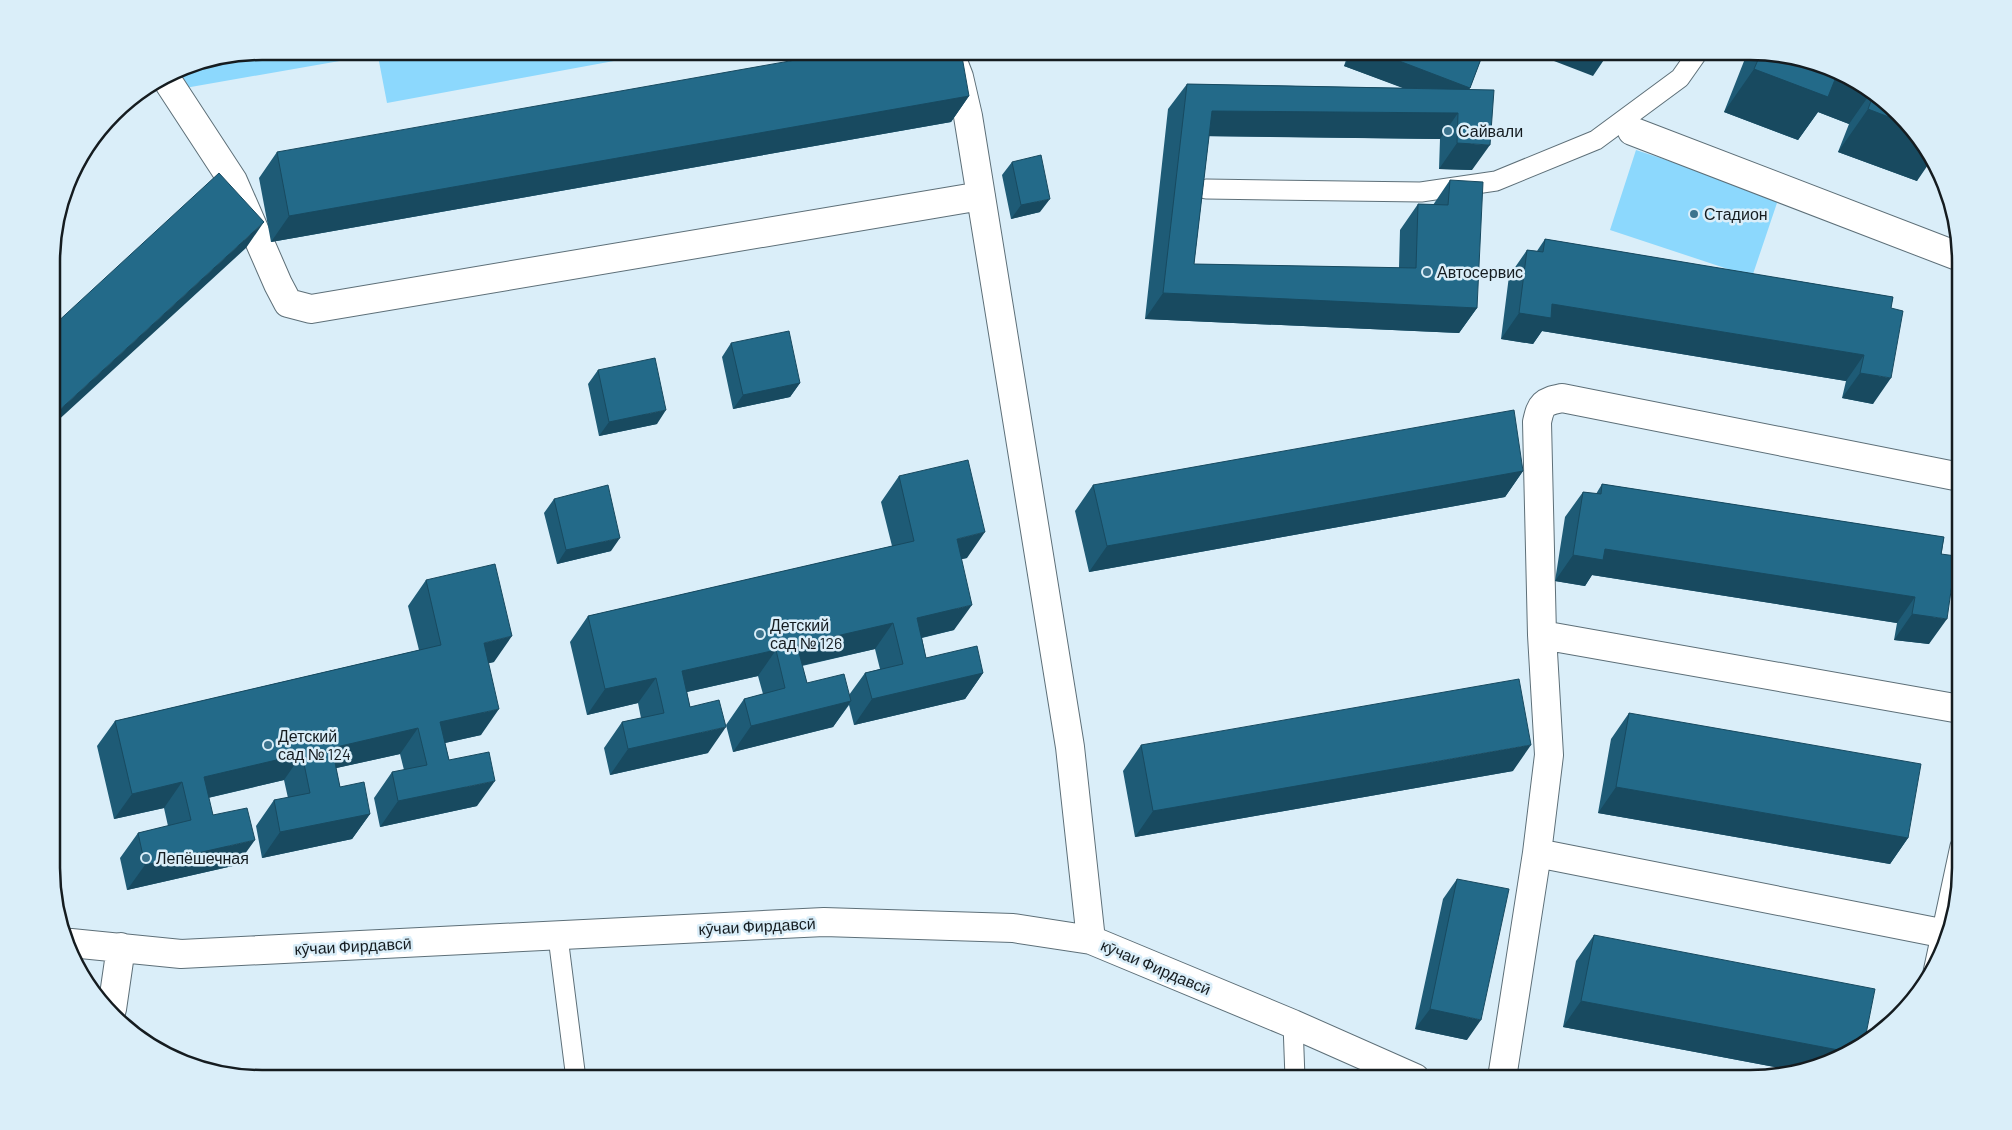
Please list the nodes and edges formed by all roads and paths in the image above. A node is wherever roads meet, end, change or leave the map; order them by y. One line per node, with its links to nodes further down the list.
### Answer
1 (952, 60): 6 (street)
2 (1693, 60): 5 (lane)
3 (169, 83): 6 (street)
4 (1632, 131): 7 (street)
5 (1206, 190)
6 (981, 196): 16 (street)
7 (1952, 254)
8 (1952, 475): 9 (street)
9 (1542, 636): 10 (street); 11 (street)
10 (1952, 708)
11 (1537, 853): 14 (street); 24 (street)
12 (1950, 895): 13 (lane)
13 (1944, 923)
14 (1942, 933)
15 (558, 937): 16 (street, кӯчаи Фирдавсӣ); 18 (street, кӯчаи Фирдавсӣ); 21 (lane)
16 (1091, 940): 20 (street, кӯчаи Фирдавсӣ)
17 (74, 943): 18 (street, кӯчаи Фирдавсӣ)
18 (121, 947): 19 (street)
19 (113, 1004)
20 (1293, 1024): 22 (lane); 23 (street, кӯчаи Фирдавсӣ)
21 (575, 1070)
22 (1295, 1070)
23 (1397, 1070)
24 (1503, 1070)

